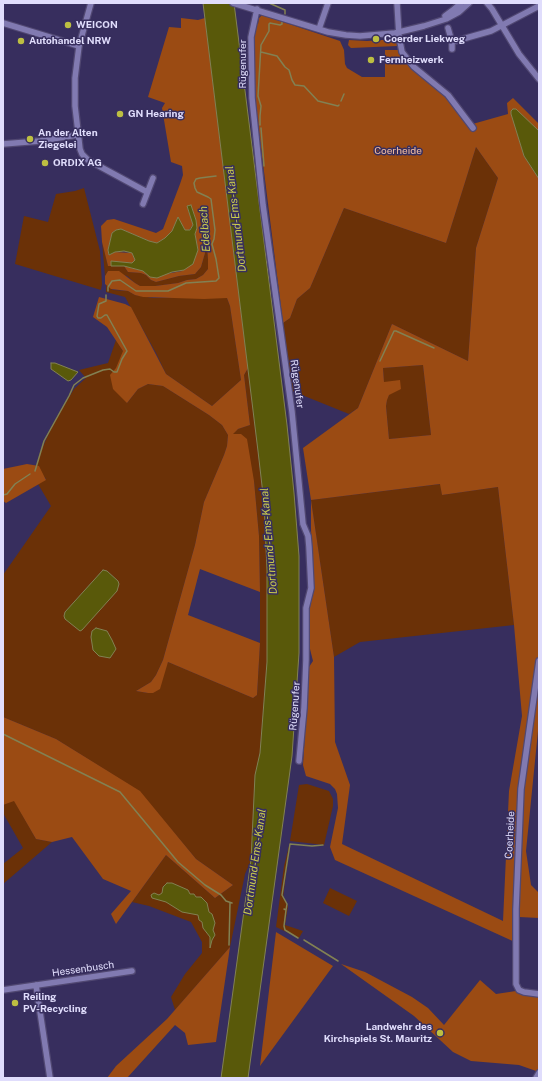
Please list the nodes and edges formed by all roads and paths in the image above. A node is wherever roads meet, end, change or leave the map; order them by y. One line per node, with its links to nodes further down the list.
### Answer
1 (91, 3): 16 (street)
2 (233, 3): 9 (street)
3 (328, 3): 14 (street)
4 (397, 3): 15 (street)
5 (461, 3): 11 (street)
6 (469, 3): 11 (street)
7 (487, 3): 12 (street)
8 (539, 6): 12 (street)
9 (257, 10): 14 (street); 25 (street, Rügenufer)
10 (3, 22): 16 (street)
11 (437, 22): 15 (street)
12 (502, 26): 13 (street); 17 (street)
13 (448, 28)
14 (319, 29): 15 (street)
15 (399, 32): 18 (street)
16 (79, 46): 19 (street)
17 (539, 78)
18 (473, 128)
19 (78, 135): 20 (street); 22 (street)
20 (3, 144)
21 (153, 178): 22 (street)
22 (147, 192): 23 (street)
23 (143, 204)
24 (539, 661): 29 (street, Coerheide)
25 (299, 761)
26 (132, 971): 27 (street, Hessenbusch)
27 (36, 985): 28 (street, Hessenbusch); 31 (street)
28 (3, 990)
29 (539, 994)
30 (539, 1073): 32 (street)
31 (50, 1078)
32 (536, 1078)

